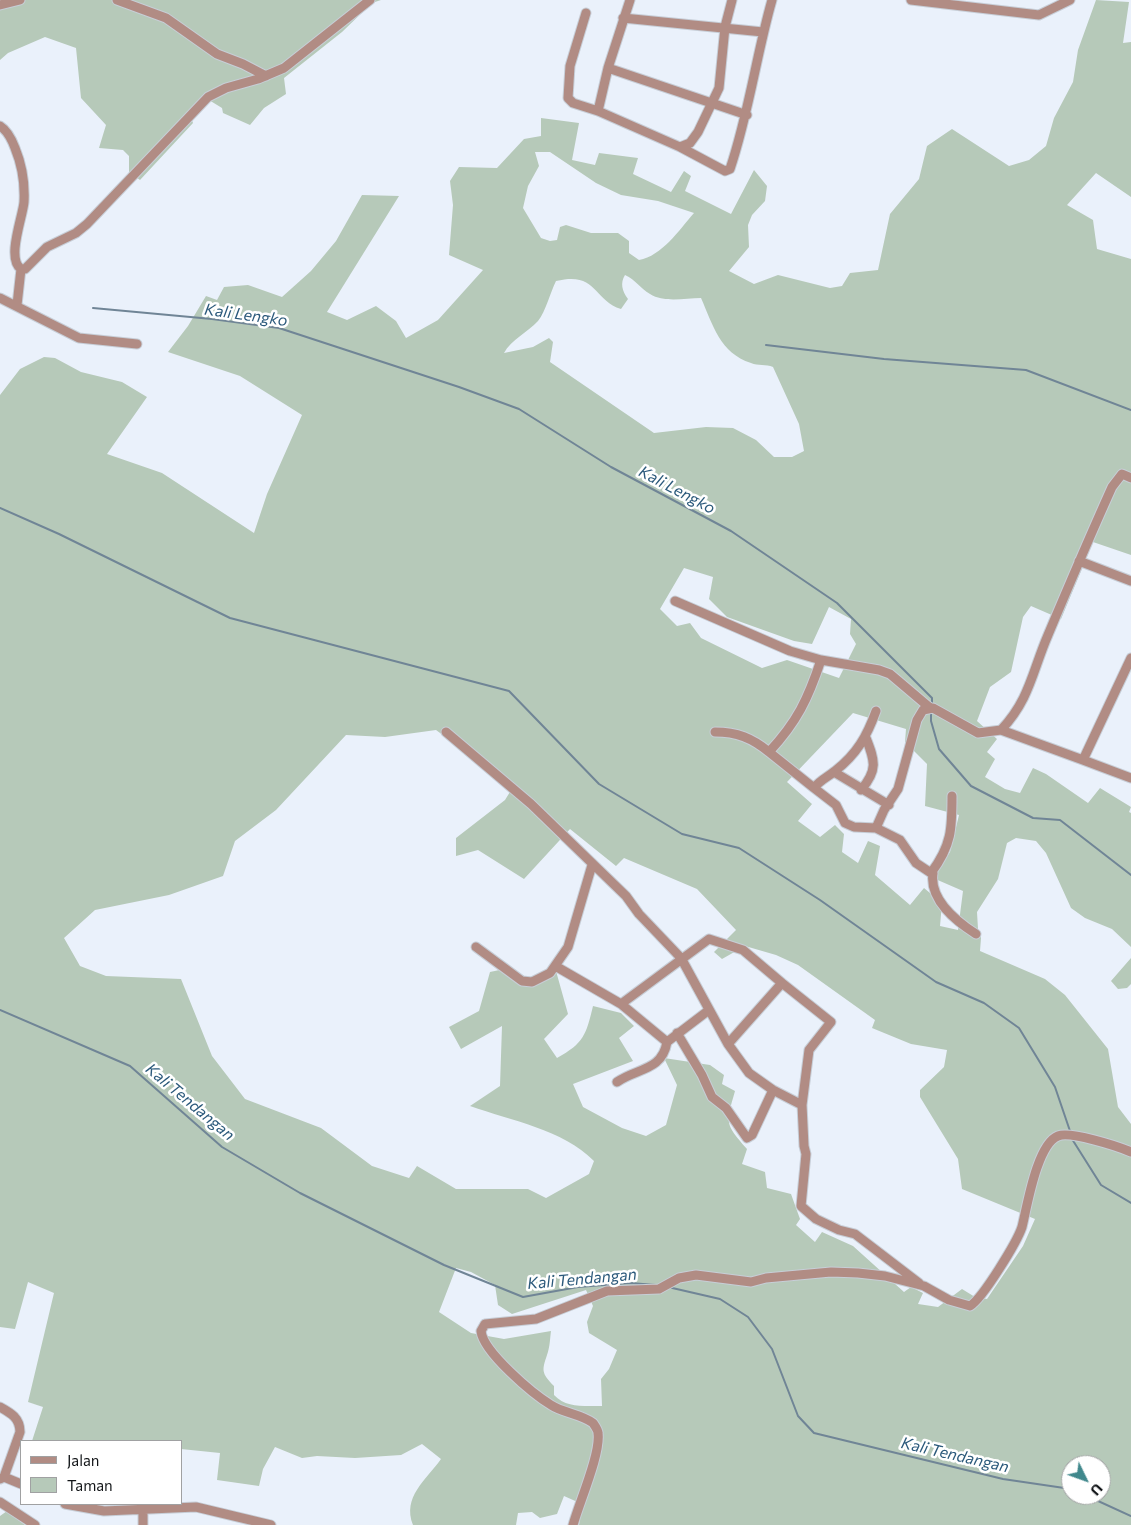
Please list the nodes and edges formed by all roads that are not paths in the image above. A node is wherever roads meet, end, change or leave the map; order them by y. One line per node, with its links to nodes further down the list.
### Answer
1 (20, 0): 9 (street)
2 (117, 0): 15 (street)
3 (370, 0): 15 (street)
4 (630, 0): 11 (street)
5 (732, 0): 12 (street)
6 (772, 0): 13 (street)
7 (911, 0): 8 (street)
8 (1070, 0)
9 (0, 5)
10 (586, 12): 17 (street)
11 (624, 18): 12 (street); 14 (street)
12 (725, 27): 13 (street); 16 (street)
13 (763, 32): 18 (street)
14 (608, 68): 16 (street); 17 (street)
15 (266, 76): 21 (street)
16 (712, 105): 18 (street); 20 (street)
17 (598, 111): 20 (street)
18 (747, 115): 20 (street)
19 (0, 126): 21 (street)
20 (680, 147)
21 (21, 269): 23 (street)
22 (0, 298): 23 (street)
23 (17, 305): 24 (street)
24 (137, 344)
25 (1131, 478): 26 (street)
26 (1079, 561): 27 (street); 33 (street)
27 (1131, 581)
28 (674, 601): 30 (street)
29 (1131, 658): 38 (street)
30 (821, 660): 31 (street); 37 (street)
31 (931, 707): 33 (street); 44 (street)
32 (876, 711): 36 (street)
33 (1000, 730): 38 (street)
34 (446, 732): 46 (street)
35 (715, 732): 37 (street)
36 (866, 738): 39 (street); 42 (street)
37 (769, 752): 41 (street)
38 (1083, 760): 40 (street)
39 (834, 772): 41 (street); 42 (street)
40 (1131, 778)
41 (814, 788): 45 (street)
42 (861, 790): 44 (street)
43 (952, 796): 47 (street)
44 (889, 805): 45 (street)
45 (876, 828): 47 (street)
46 (592, 865): 50 (street); 51 (street)
47 (931, 873): 48 (street)
48 (976, 934)
49 (476, 947): 51 (street)
50 (680, 958): 52 (street); 53 (street); 54 (street)
51 (556, 967): 53 (street)
52 (782, 983): 57 (street); 60 (street)
53 (621, 1004): 56 (street)
54 (709, 1010): 55 (street); 57 (street)
55 (677, 1033): 56 (street); 59 (street)
56 (667, 1042): 58 (street)
57 (728, 1044): 59 (street)
58 (617, 1082)
59 (773, 1090): 60 (street)
60 (802, 1105): 62 (street)
61 (1131, 1152): 62 (street)
62 (924, 1286): 73 (street)
63 (0, 1407): 64 (street)
64 (2, 1478): 65 (street)
65 (20, 1484)
66 (0, 1502): 70 (street)
67 (70, 1505): 68 (street)
68 (142, 1511): 69 (street); 71 (street)
69 (251, 1522): 72 (street)
70 (35, 1525)
71 (143, 1525)
72 (271, 1525)
73 (573, 1525)

